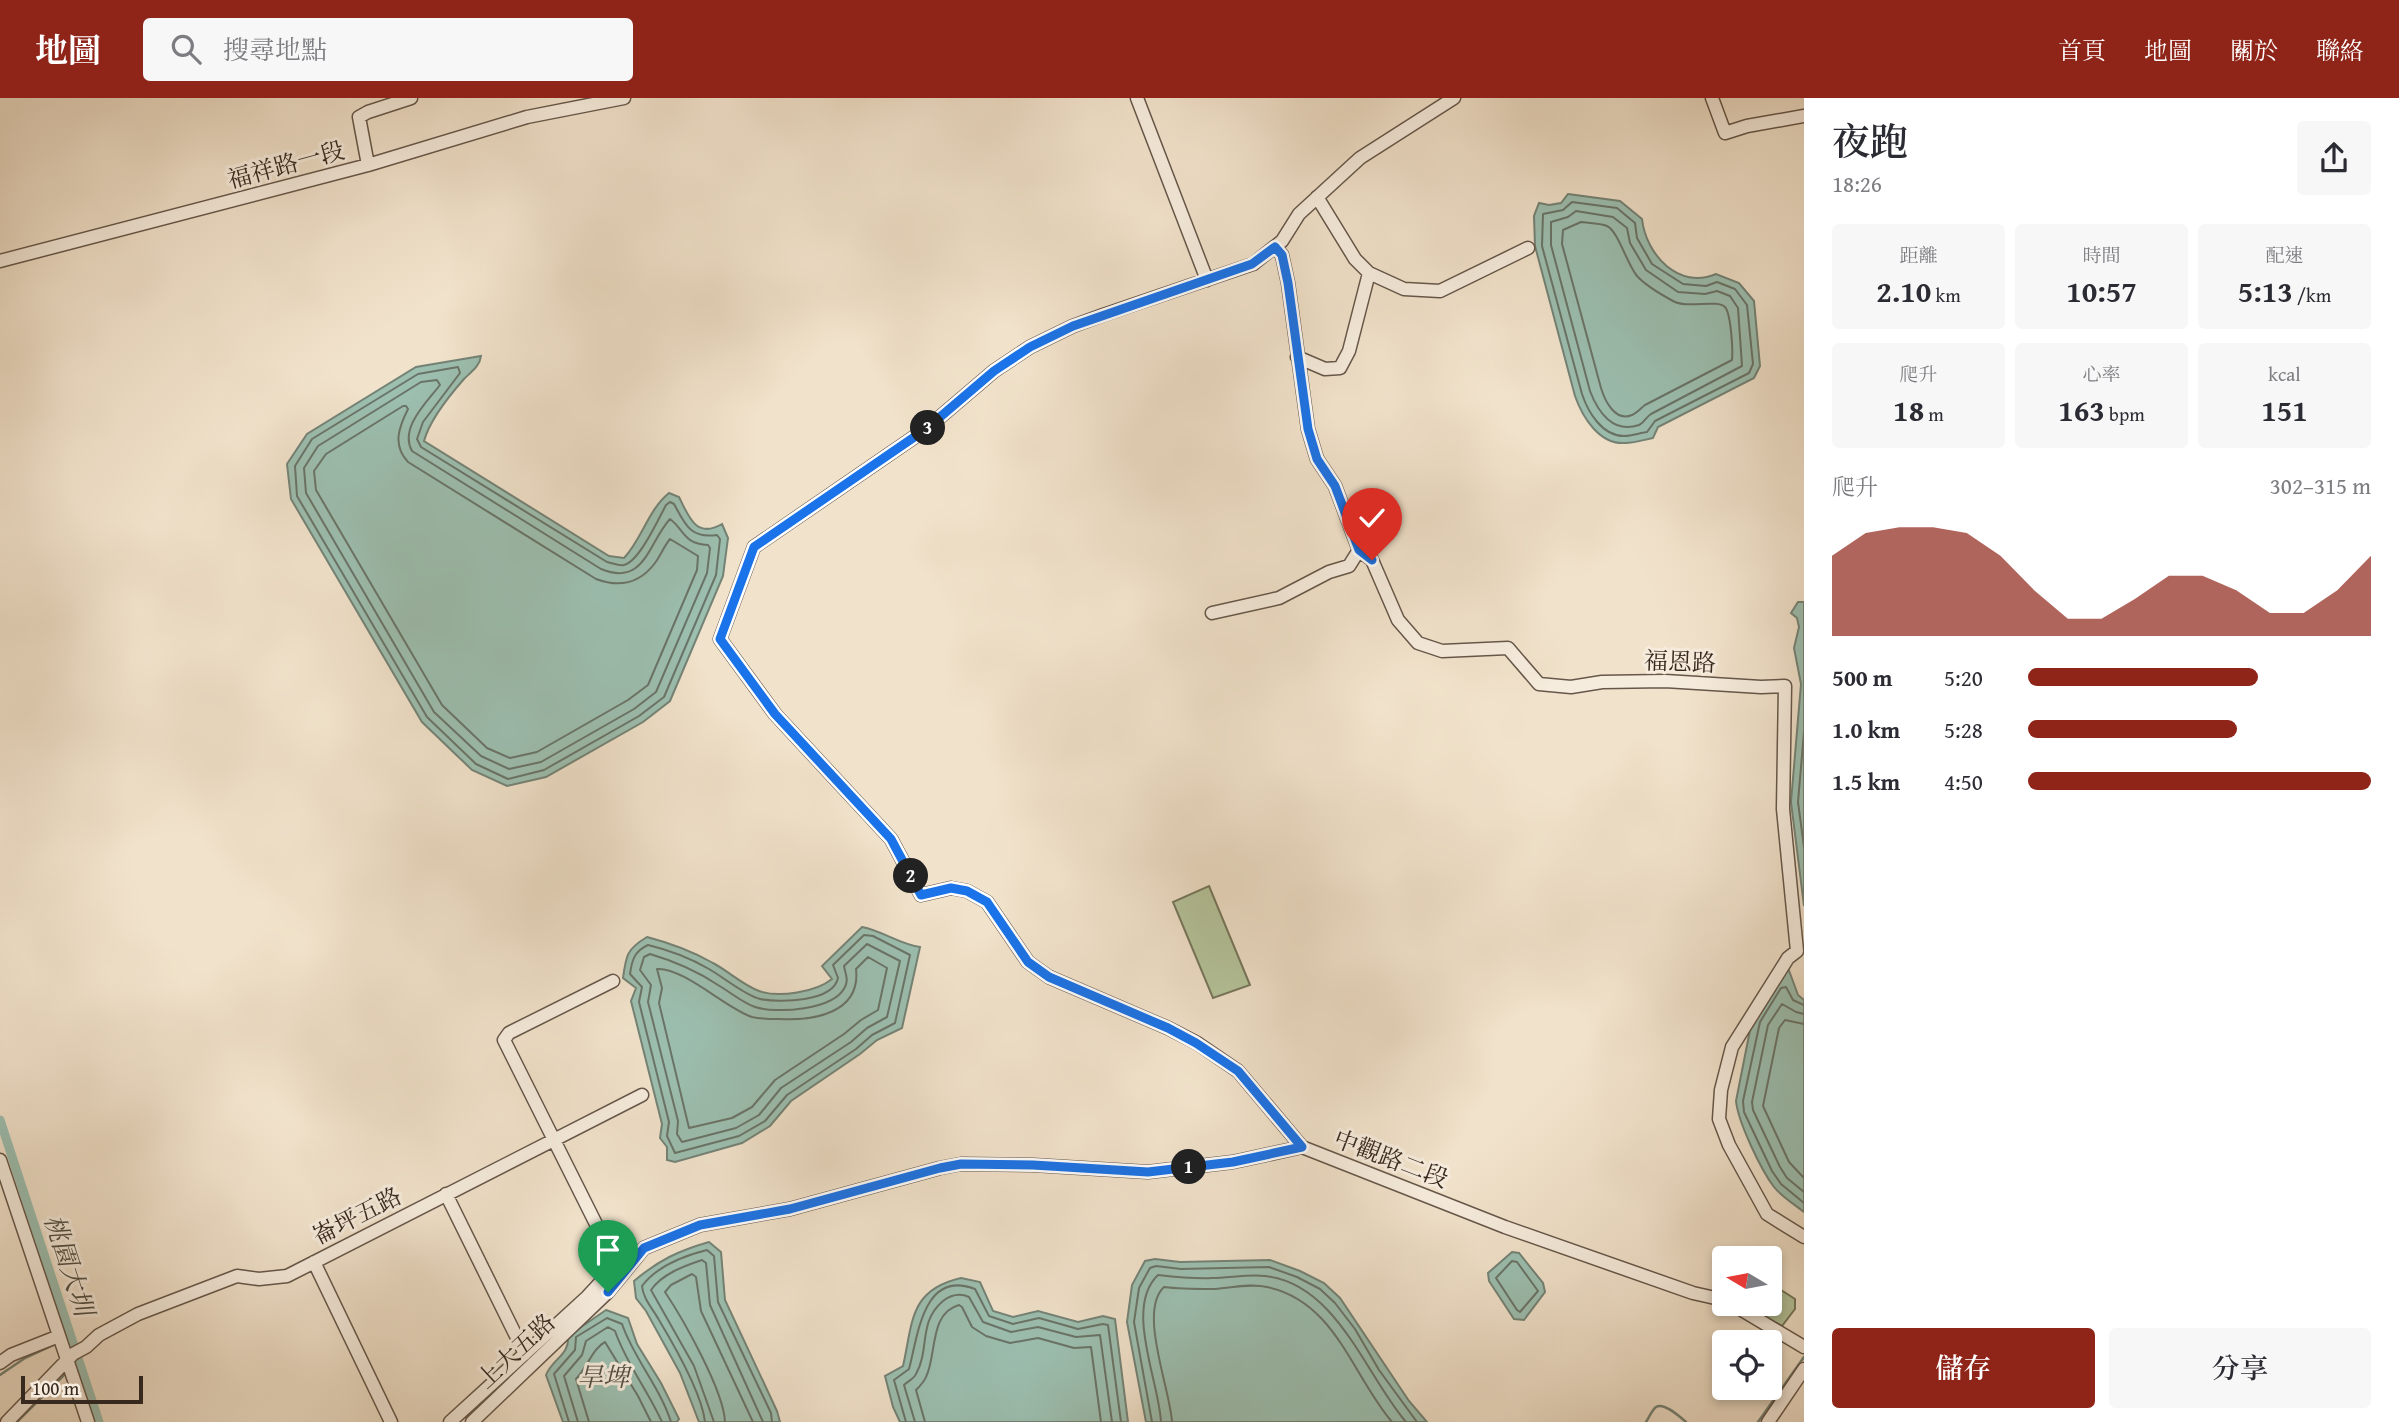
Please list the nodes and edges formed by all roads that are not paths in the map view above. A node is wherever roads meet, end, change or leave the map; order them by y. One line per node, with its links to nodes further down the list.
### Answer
1 (411, 98): 8 (street)
2 (624, 98): 6 (street, 福祥路一段)
3 (1137, 98): 14 (street)
4 (1454, 98): 9 (street)
5 (1712, 98): 7 (street)
6 (581, 102): 8 (street, 福祥路一段)
7 (1804, 116)
8 (368, 165): 12 (street, 福祥路一段)
9 (1317, 197): 10 (street); 13 (street)
10 (1275, 247): 14 (street); 15 (street, 福恩路)
11 (1528, 248): 13 (street)
12 (0, 261)
13 (1369, 273): 15 (street)
14 (1207, 281): 21 (street, 中觀路二段)
15 (1297, 357): 16 (street, 福恩路)
16 (1359, 550): 17 (street); 24 (street, 福恩路)
17 (1212, 613)
18 (613, 981): 20 (street)
19 (642, 1095): 20 (street, 崙坪五路)
20 (554, 1138): 23 (street, 崙坪五路); 26 (street)
21 (1302, 1147): 27 (street, 上大五路); 28 (street, 中觀路二段)
22 (0, 1160): 30 (street)
23 (446, 1194): 25 (street, 崙坪五路); 32 (street)
24 (1804, 1237)
25 (314, 1262): 33 (street, 崙坪五路); 38 (street)
26 (607, 1274): 27 (street); 32 (street)
27 (622, 1274): 40 (street, 上大五路)
28 (1712, 1297)
29 (1752, 1316): 31 (street)
30 (59, 1336): 33 (street); 34 (street)
31 (1804, 1347)
32 (525, 1354): 39 (street)
33 (71, 1357): 36 (street, 崙坪五路); 37 (street)
34 (0, 1363)
35 (1804, 1369): 41 (street)
36 (7, 1422)
37 (88, 1422)
38 (390, 1422)
39 (450, 1422)
40 (472, 1422)
41 (1768, 1422)

